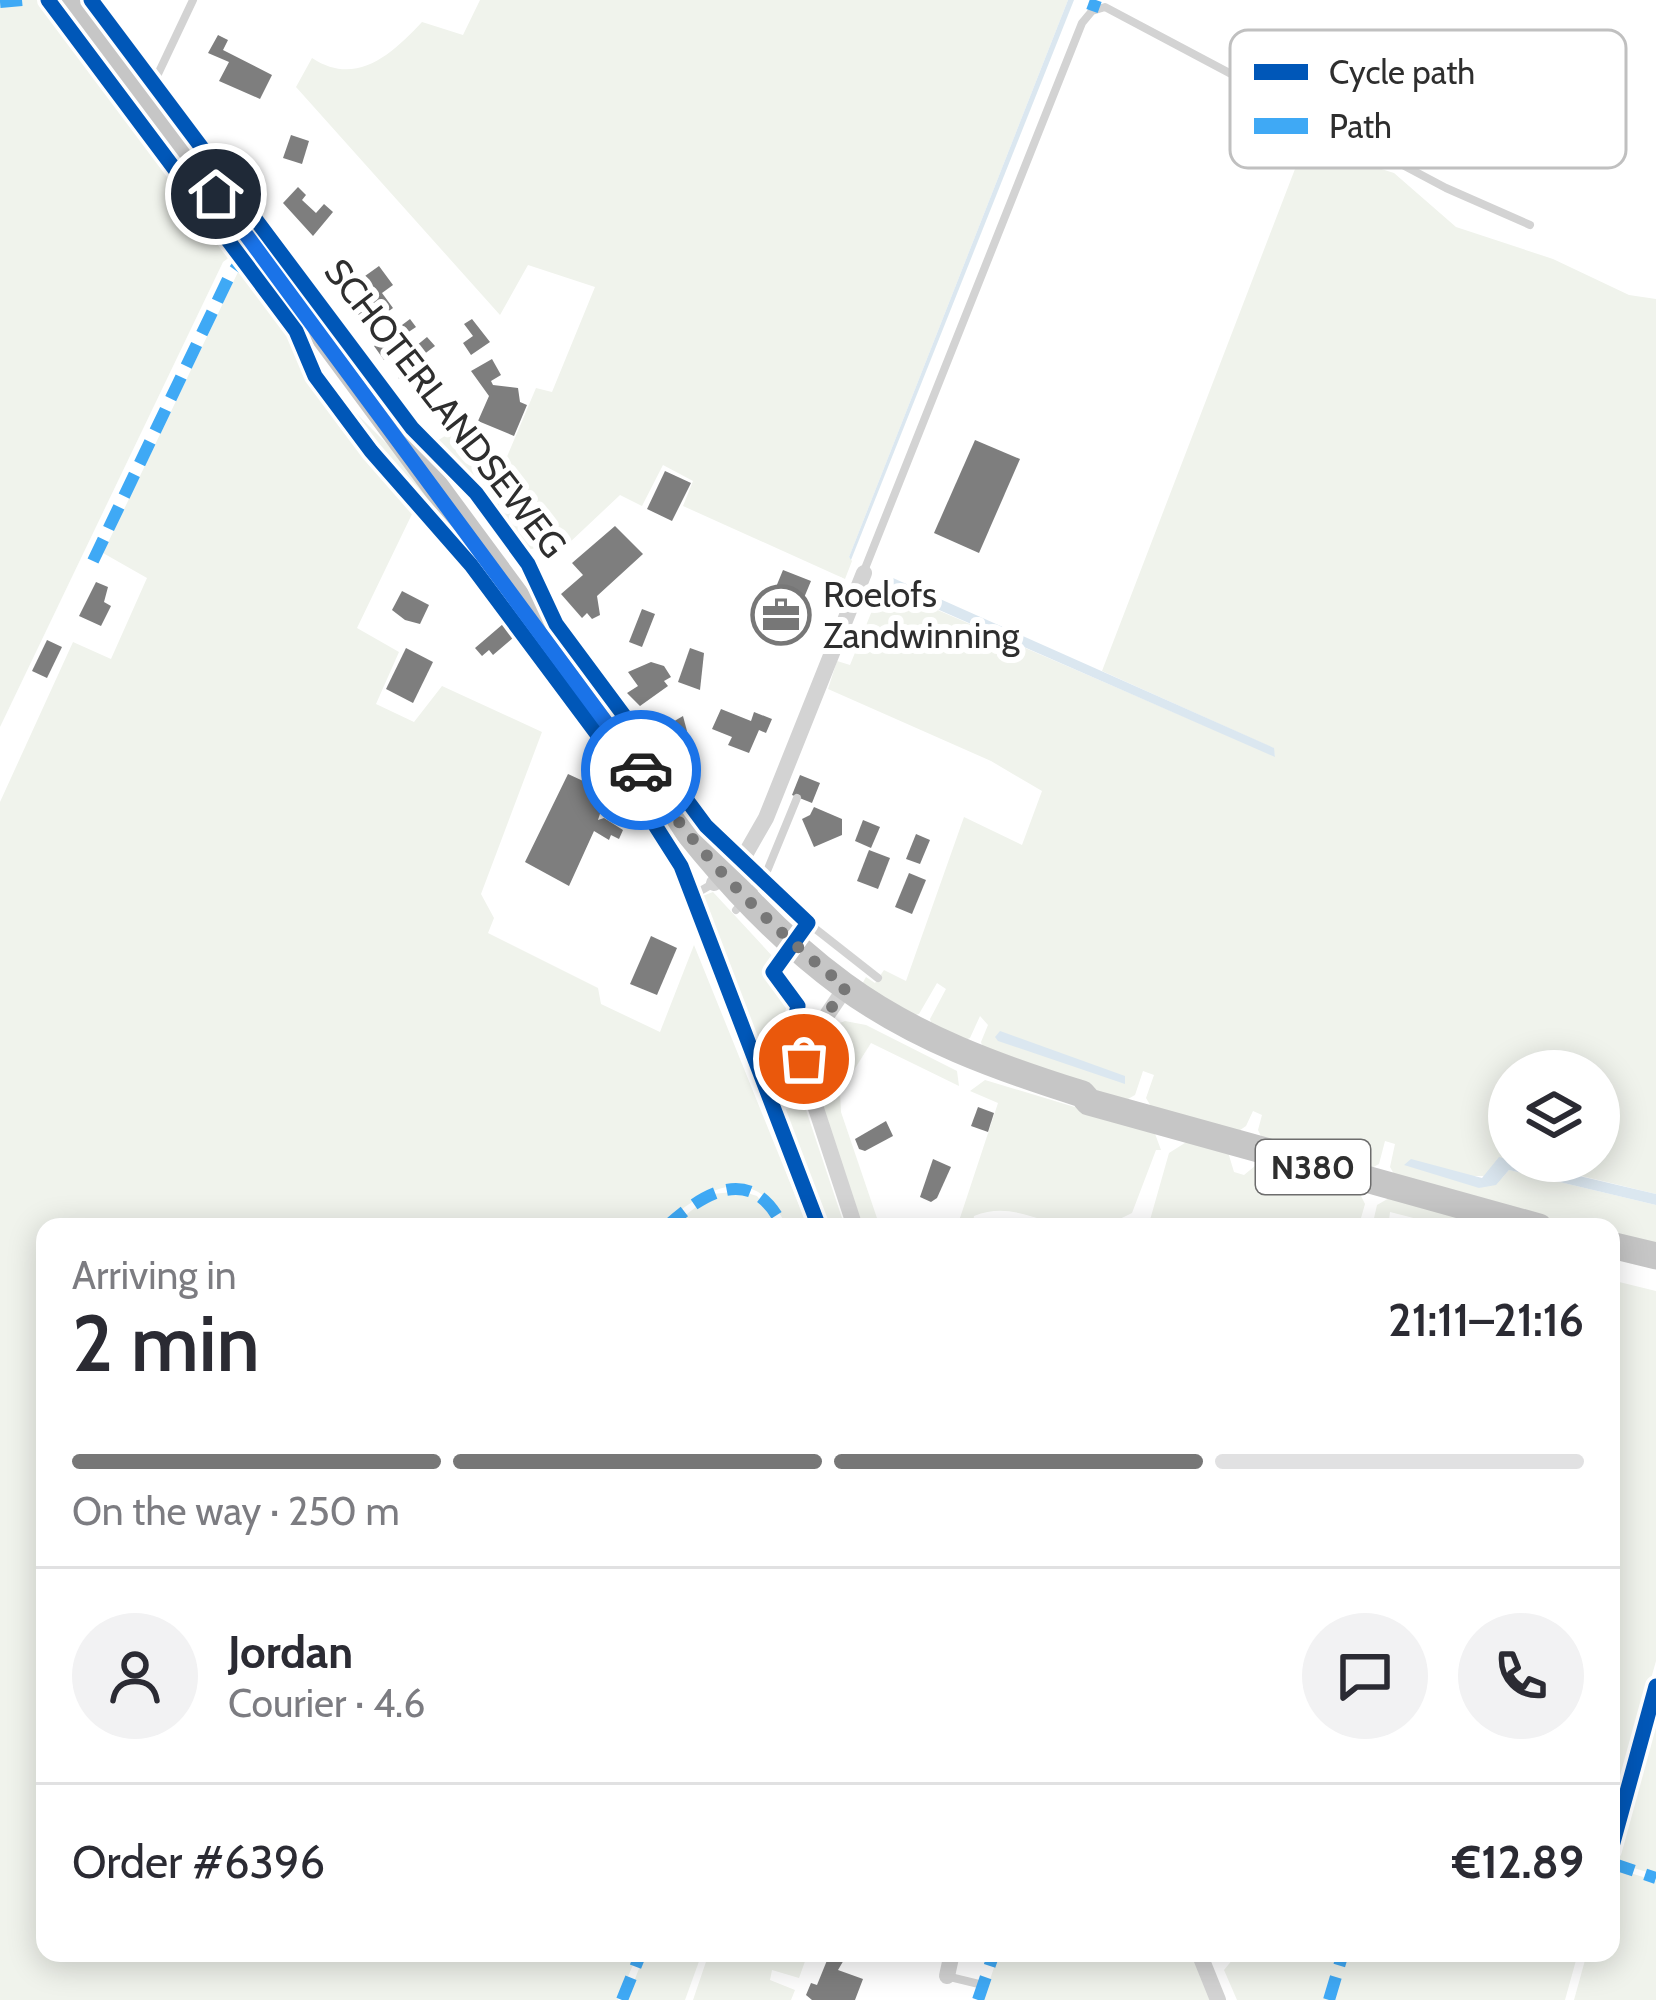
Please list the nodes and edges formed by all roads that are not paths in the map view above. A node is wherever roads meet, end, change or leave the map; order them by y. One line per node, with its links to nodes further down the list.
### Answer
1 (69, 0): 4 (main road, SCHOTERLANDSEWEG / N380)
2 (193, 0): 4 (lane)
3 (1230, 73): 7 (lane)
4 (146, 99): 9 (main road, SCHOTERLANDSEWEG / N380)
5 (1408, 168): 6 (lane)
6 (1530, 225)
7 (863, 573): 9 (street)
8 (796, 798): 10 (lane)
9 (709, 885): 10 (main road, SCHOTERLANDSEWEG / N380)
10 (741, 905): 12 (main road, SCHOTERLANDSEWEG / N380); 14 (main road, SCHOTERLANDSEWEG / N380)
11 (808, 923): 12 (lane, SCHOTERLANDSEWEG)
12 (818, 948): 14 (main road, SCHOTERLANDSEWEG / N380)
13 (878, 978): 14 (lane, SCHOTERLANDSEWEG)
14 (849, 985): 15 (street); 16 (main road, N380)
15 (852, 1218)
16 (1507, 1218)
17 (1620, 1247): 18 (main road)
18 (1656, 1256)
19 (950, 1962): 21 (street)
20 (1203, 1962): 23 (street)
21 (946, 1976): 22 (lane)
22 (983, 1985)
23 (1218, 2000)

